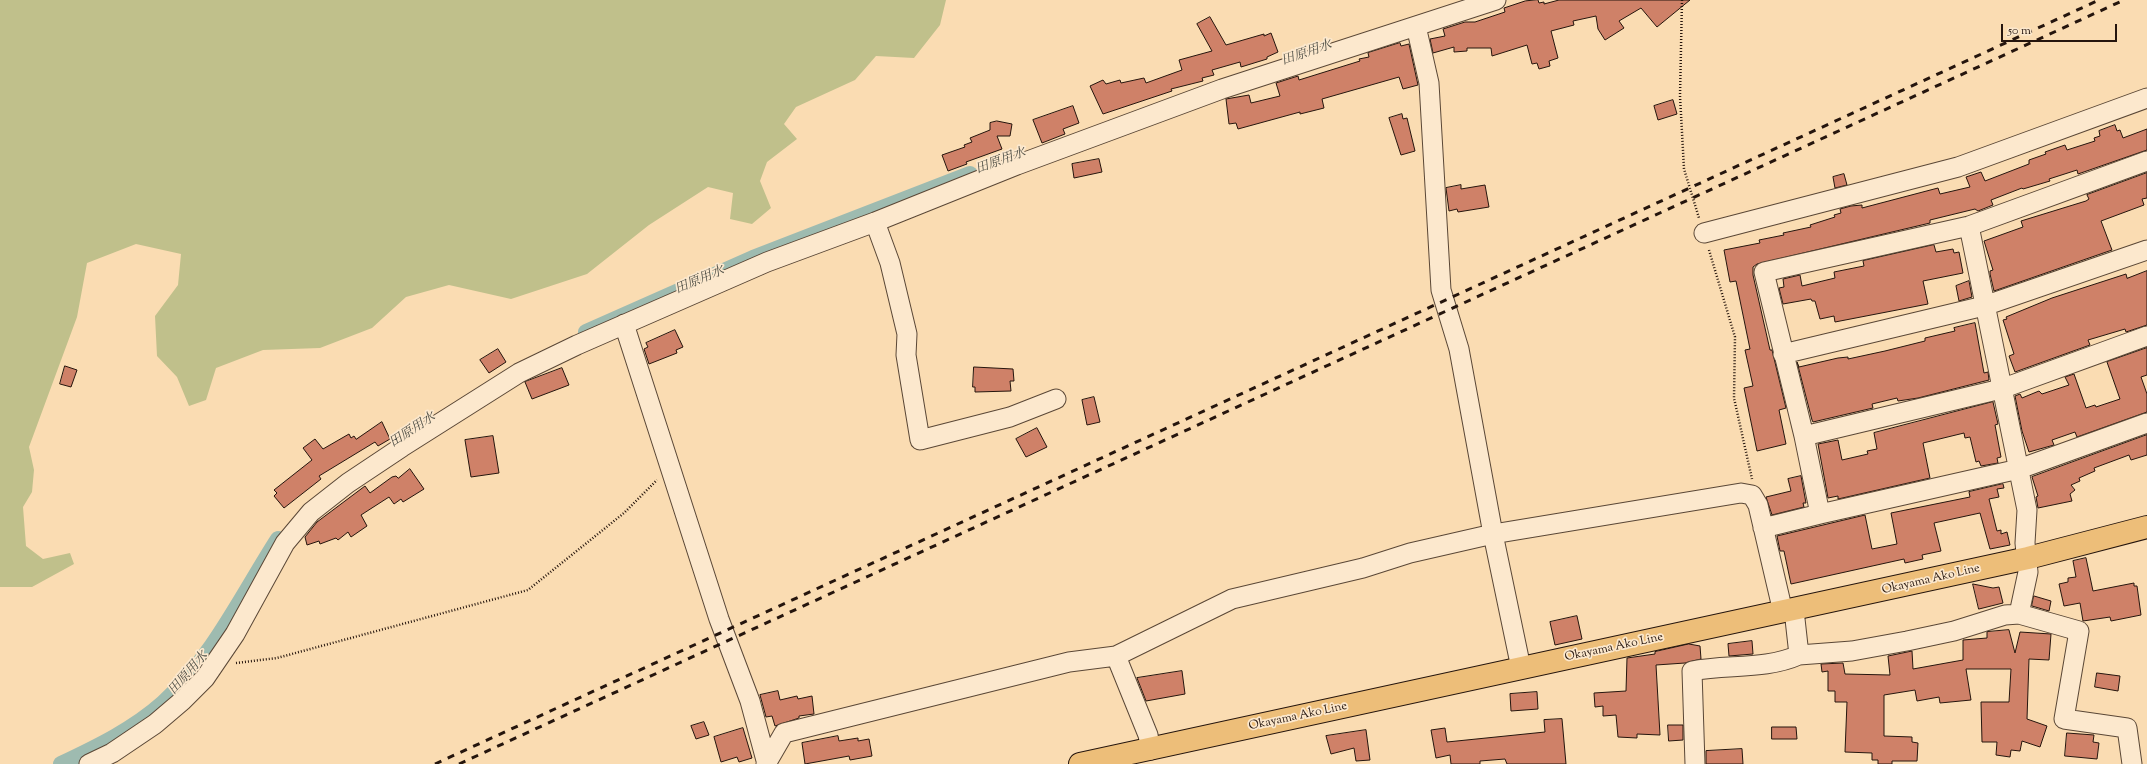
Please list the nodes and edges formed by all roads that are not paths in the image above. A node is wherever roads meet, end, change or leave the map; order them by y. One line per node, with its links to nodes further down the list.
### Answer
1 (1496, 0): 2 (street)
2 (1416, 26): 5 (street); 21 (street)
3 (2147, 98): 7 (street)
4 (2147, 161): 6 (street)
5 (875, 222): 10 (street); 14 (street)
6 (1969, 226): 9 (street); 12 (street)
7 (1704, 233)
8 (2147, 250): 9 (street)
9 (1984, 306): 12 (street); 13 (street)
10 (624, 324): 29 (street); 30 (street)
11 (2147, 336): 13 (street)
12 (1783, 354): 16 (street)
13 (2001, 389): 16 (street); 17 (street)
14 (1056, 399)
15 (2147, 423): 17 (street)
16 (1804, 436): 18 (street)
17 (2019, 468): 18 (street); 22 (street)
18 (1820, 514): 20 (street)
19 (2147, 527): 22 (main road, Okayama Ako Line)
20 (1763, 528): 21 (street); 23 (street)
21 (1493, 534): 26 (street); 27 (street)
22 (2028, 558): 23 (main road, Okayama Ako Line); 24 (street)
23 (1788, 611): 25 (street); 27 (main road, Okayama Ako Line)
24 (2019, 614): 25 (street); 33 (street)
25 (1800, 655): 32 (street)
26 (1116, 656): 28 (street); 30 (street)
27 (1521, 668): 28 (main road, Okayama Ako Line)
28 (1151, 750): 31 (main road, Okayama Ako Line)
29 (89, 764)
30 (767, 764)
31 (1080, 764)
32 (1695, 764)
33 (2132, 764)

